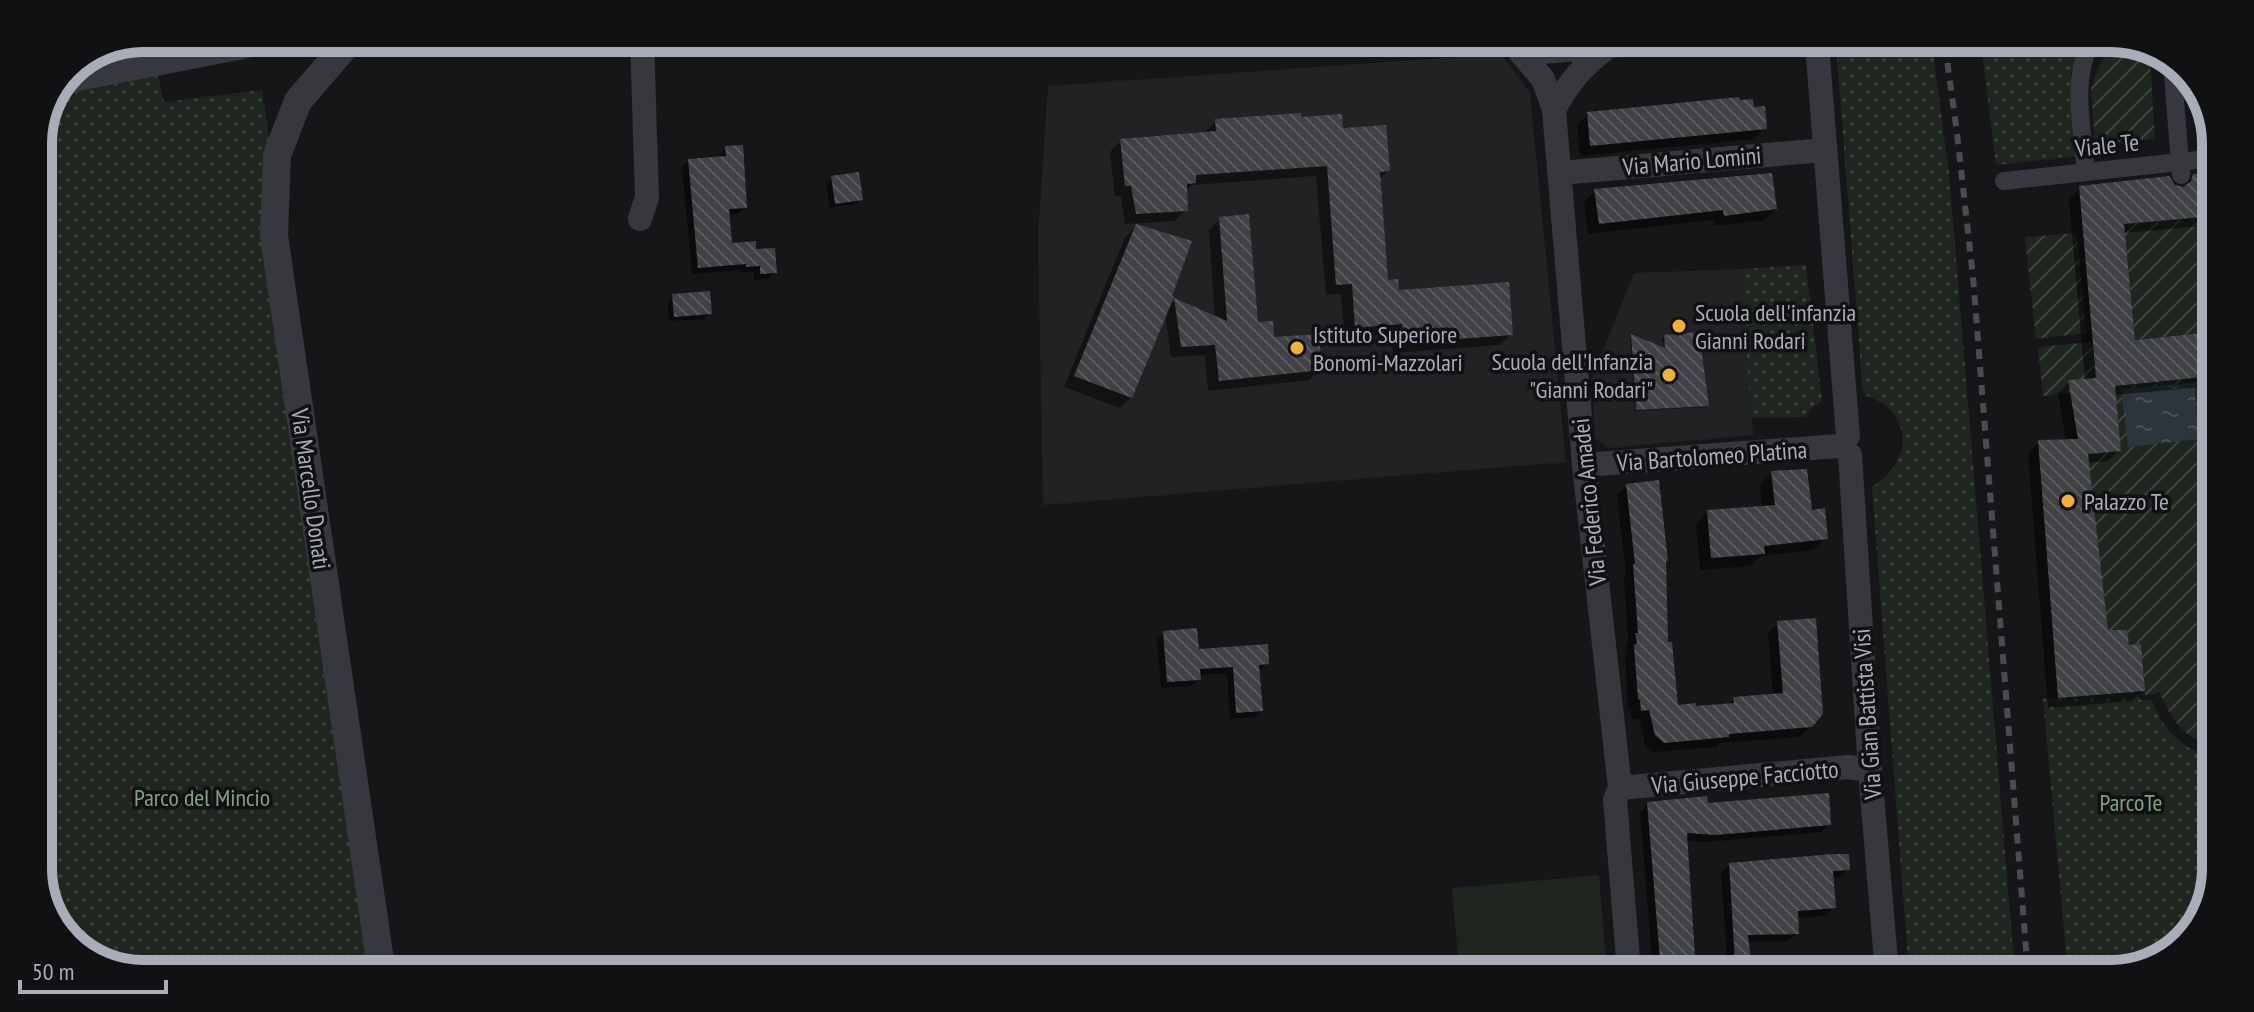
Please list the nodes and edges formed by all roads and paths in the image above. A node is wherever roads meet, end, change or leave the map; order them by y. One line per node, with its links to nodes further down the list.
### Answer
1 (217, 52): 9 (street)
2 (340, 52): 22 (street, Via Marcello Donati)
3 (642, 52): 17 (street)
4 (1520, 52): 10 (street, Via Federico Amadei)
5 (1607, 52): 10 (street)
6 (1818, 52): 11 (street, Via Gian Battista Visi)
7 (2087, 52): 14 (street)
8 (2173, 77): 13 (street)
9 (79, 79)
10 (1554, 110): 15 (street, Via Federico Amadei)
11 (1825, 150): 15 (street, Via Mario Lomini); 18 (street, Via Gian Battista Visi)
12 (2202, 162): 13 (street, Viale Te)
13 (2180, 168): 14 (street, Viale Te)
14 (2086, 172): 16 (street, Viale Te)
15 (1560, 173): 19 (street, Via Federico Amadei)
16 (2004, 181)
17 (640, 219)
18 (1845, 446): 19 (street, Via Bartolomeo Platina); 20 (street, Via Gian Battista Visi)
19 (1584, 465): 21 (street, Via Federico Amadei)
20 (1870, 770): 21 (street, Via Giuseppe Facciotto); 24 (street, Via Gian Battista Visi)
21 (1620, 788): 23 (street, Via Federico Amadei)
22 (380, 960)
23 (1628, 960)
24 (1886, 960)

